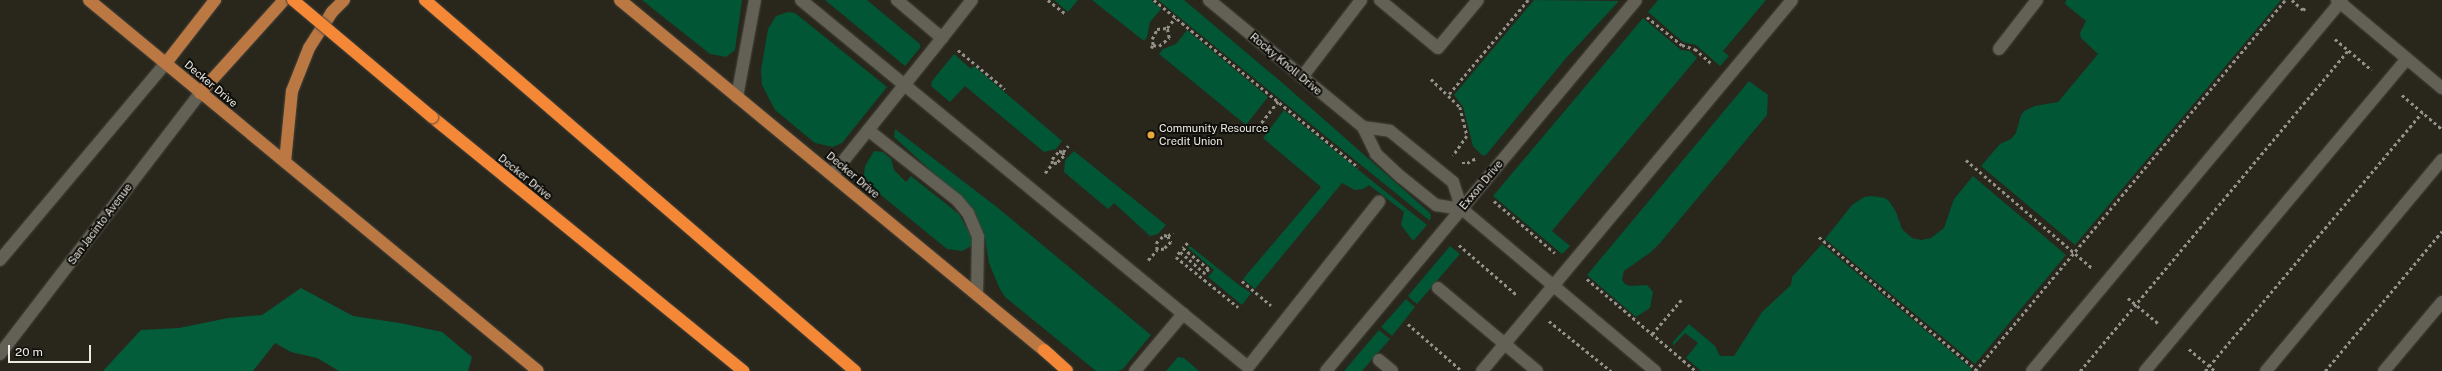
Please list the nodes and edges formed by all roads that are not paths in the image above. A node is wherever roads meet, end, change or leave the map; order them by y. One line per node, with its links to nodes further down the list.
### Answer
1 (89, 0): 23 (main road, Decker Drive)
2 (216, 0): 23 (main road)
3 (284, 0): 27 (main road)
4 (293, 0): 47 (highway, Decker Drive, bridge)
5 (344, 0): 32 (main road)
6 (425, 0): 48 (highway)
7 (620, 0): 28 (main road, Decker Drive)
8 (755, 0): 28 (street)
9 (801, 0): 25 (street)
10 (897, 0): 20 (street)
11 (972, 0): 20 (street)
12 (1209, 0): 24 (street, Rocky Knoll Drive)
13 (1361, 0): 24 (street)
14 (1380, 0): 15 (street)
15 (1478, 0)
16 (1636, 0): 35 (street, Exxon Drive)
17 (1792, 0): 37 (street)
18 (2037, 0): 21 (street)
19 (2340, 1): 22 (street); 56 (street)
20 (942, 38): 25 (street)
21 (1999, 48)
22 (2407, 59): 26 (street); 57 (street)
23 (166, 63): 27 (main road, Decker Drive); 36 (street)
24 (1302, 77): 29 (street, Rocky Knoll Drive)
25 (905, 85): 30 (street); 41 (street)
26 (2442, 88)
27 (200, 93): 32 (main road, Decker Drive); 44 (street, San Jacinto Avenue)
28 (737, 97): 33 (main road, Decker Drive)
29 (1363, 127): 35 (street, Rocky Knoll Drive); 35 (street)
30 (868, 130): 33 (street); 39 (street)
31 (2442, 160): 58 (street)
32 (285, 162): 46 (main road, Decker Drive)
33 (832, 175): 39 (main road, Decker Drive)
34 (1379, 202): 41 (street)
35 (1462, 209): 37 (street); 51 (street, Exxon Drive)
36 (0, 260)
37 (1554, 286): 42 (street); 55 (street)
38 (1438, 288): 42 (street)
39 (977, 295): 43 (main road, Decker Drive)
40 (2442, 302): 59 (street)
41 (1183, 314): 50 (street)
42 (1505, 344): 53 (street); 54 (street)
43 (1044, 350): 49 (highway)
44 (0, 354)
45 (1379, 360): 52 (street)
46 (538, 371)
47 (743, 371)
48 (855, 371)
49 (1068, 371)
50 (1135, 371)
51 (1326, 371)
52 (1392, 371)
53 (1482, 371)
54 (1537, 371)
55 (1655, 371)
56 (2032, 371)
57 (2145, 371)
58 (2266, 371)
59 (2384, 371)

